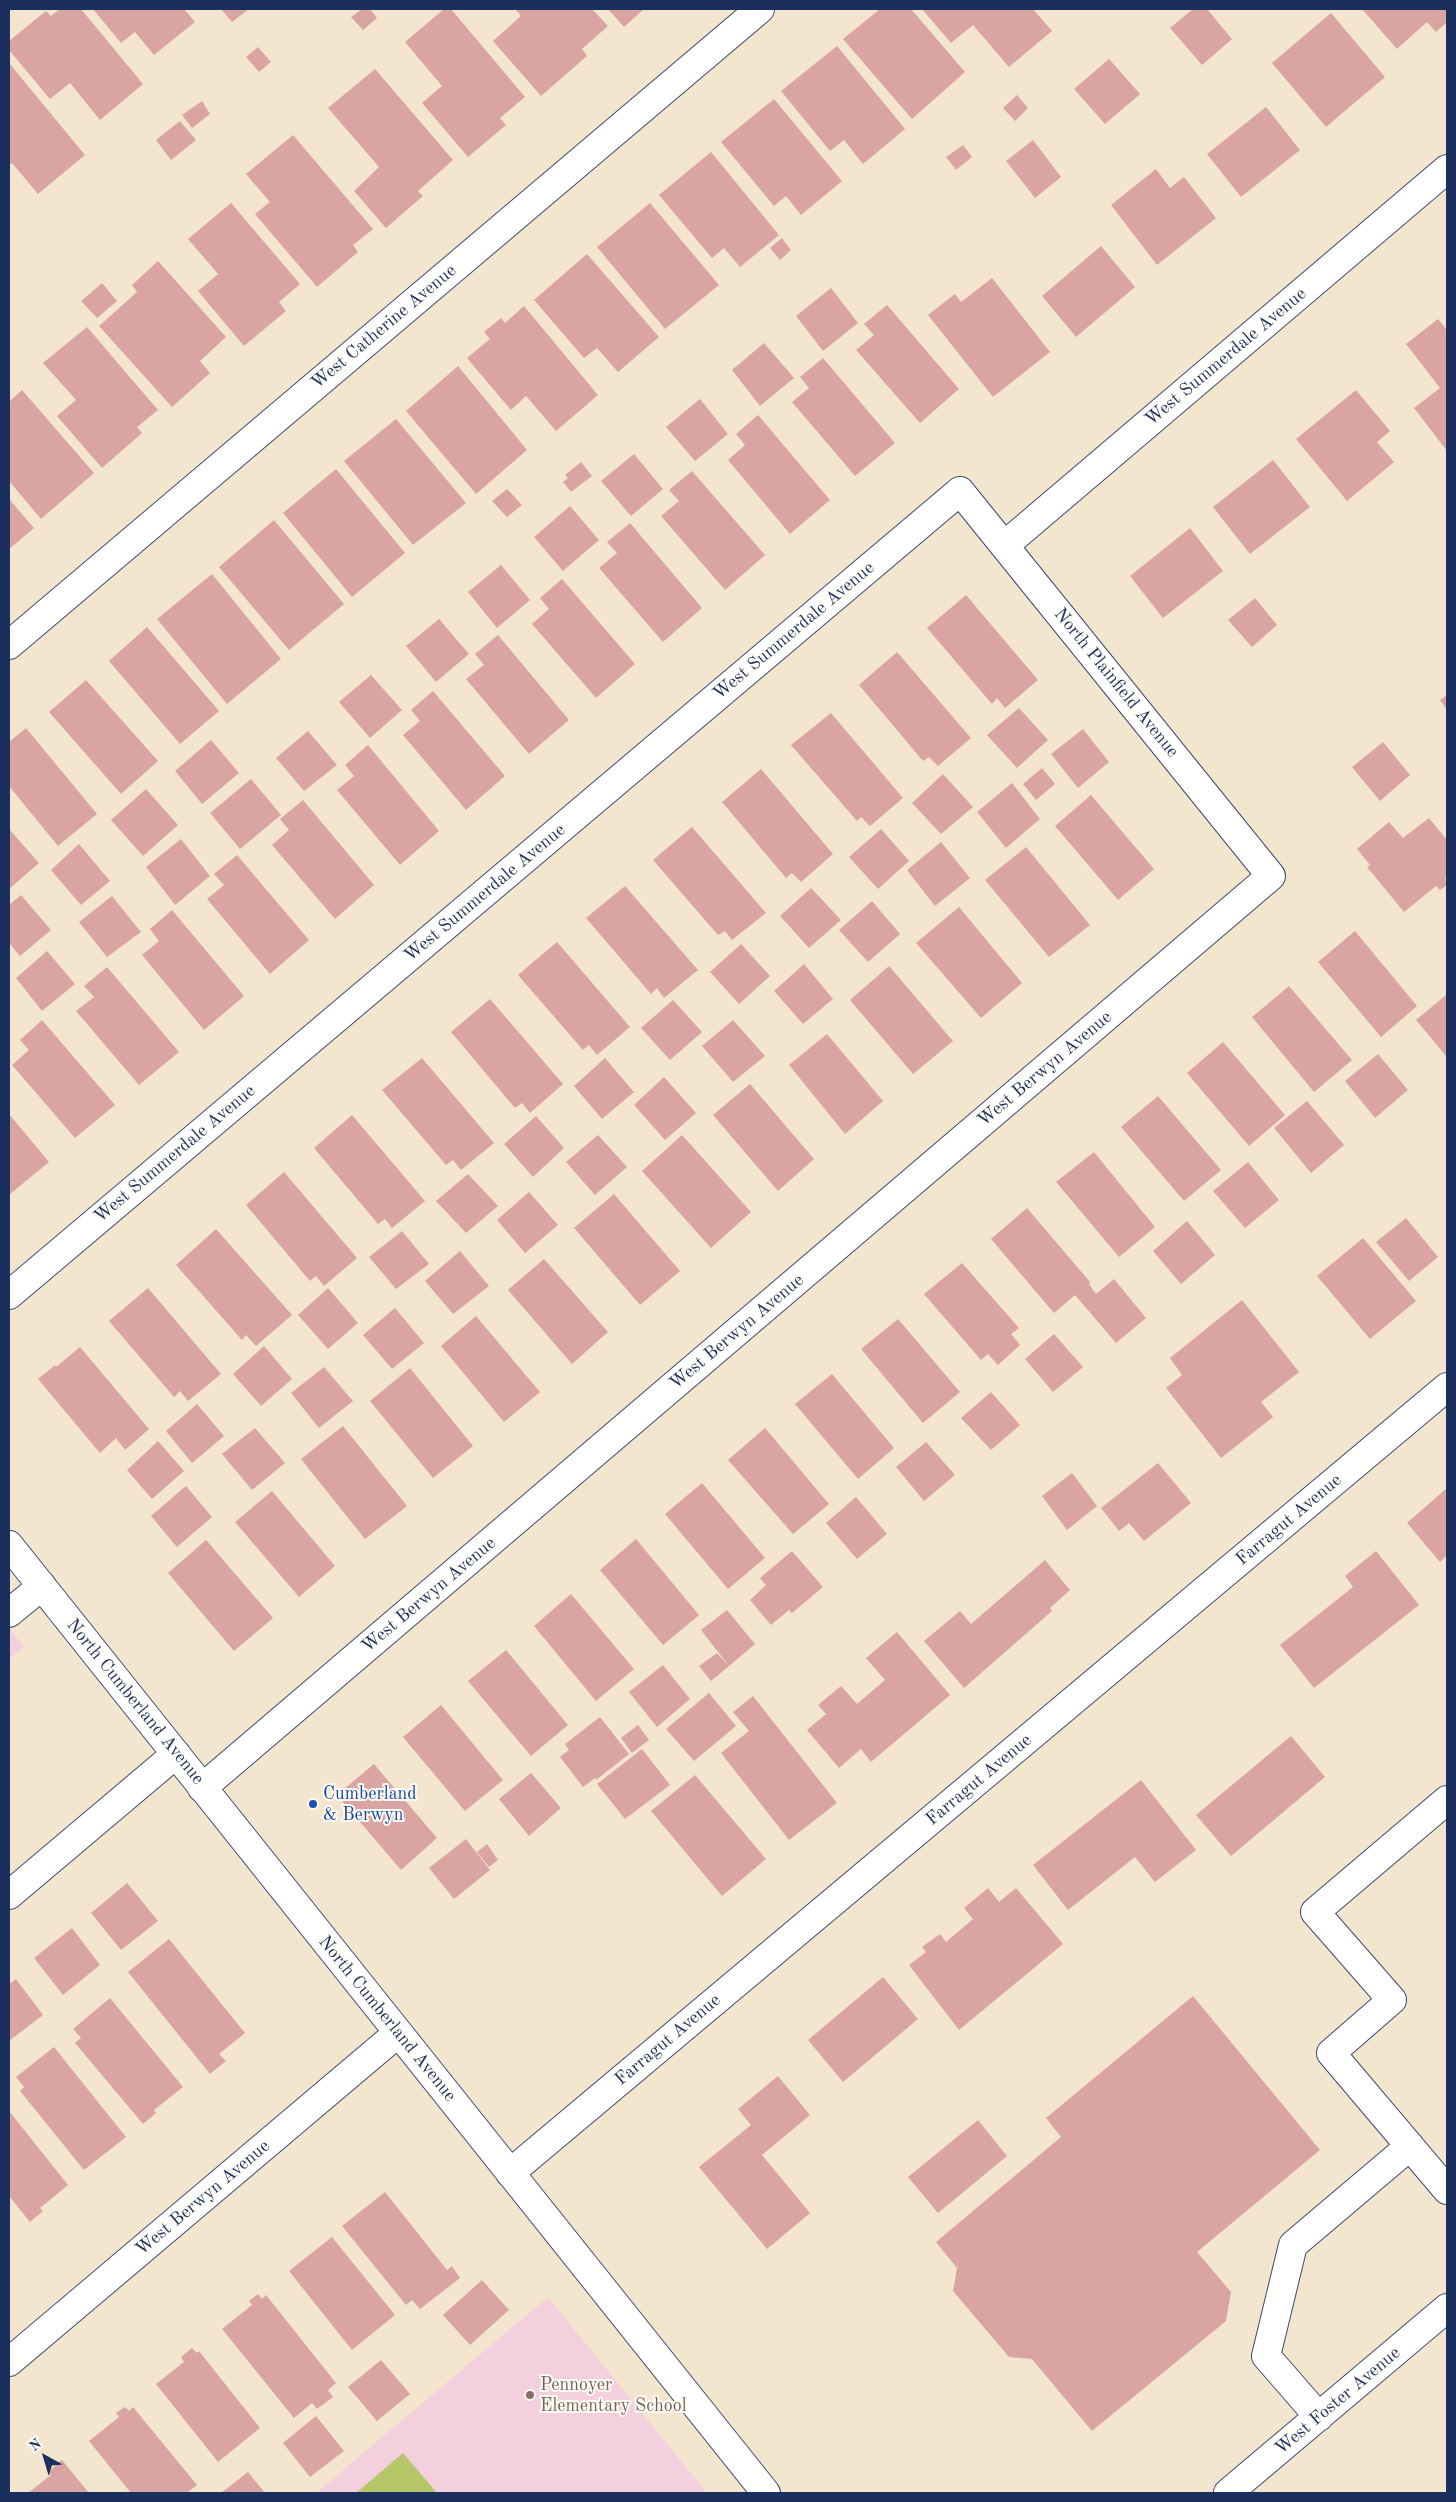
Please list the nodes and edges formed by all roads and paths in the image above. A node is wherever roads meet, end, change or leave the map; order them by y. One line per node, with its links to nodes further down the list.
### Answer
1 (760, 9): 5 (street, West Catherine Avenue)
2 (1447, 169): 4 (street, West Summerdale Avenue)
3 (960, 491): 4 (street, North Plainfield Avenue); 7 (street, West Summerdale Avenue)
4 (1005, 545): 6 (street, North Plainfield Avenue)
5 (9, 645)
6 (1271, 876): 13 (street, West Berwyn Avenue)
7 (9, 1295)
8 (1447, 1387): 18 (street, Farragut Avenue)
9 (9, 1545): 10 (street, North Cumberland Avenue)
10 (42, 1586): 11 (street); 12 (street, North Cumberland Avenue)
11 (9, 1614)
12 (176, 1754): 13 (street, North Cumberland Avenue); 15 (street)
13 (202, 1788): 16 (street, North Cumberland Avenue)
14 (1447, 1800): 17 (street)
15 (9, 1895)
16 (398, 2033): 18 (street, North Cumberland Avenue); 21 (street, West Berwyn Avenue)
17 (1410, 2146): 19 (street); 22 (street)
18 (510, 2173): 23 (street, North Cumberland Avenue)
19 (1447, 2190)
20 (1447, 2308): 22 (street, West Foster Avenue)
21 (9, 2362)
22 (1319, 2417): 24 (street, West Foster Avenue)
23 (766, 2493)
24 (1228, 2493)

